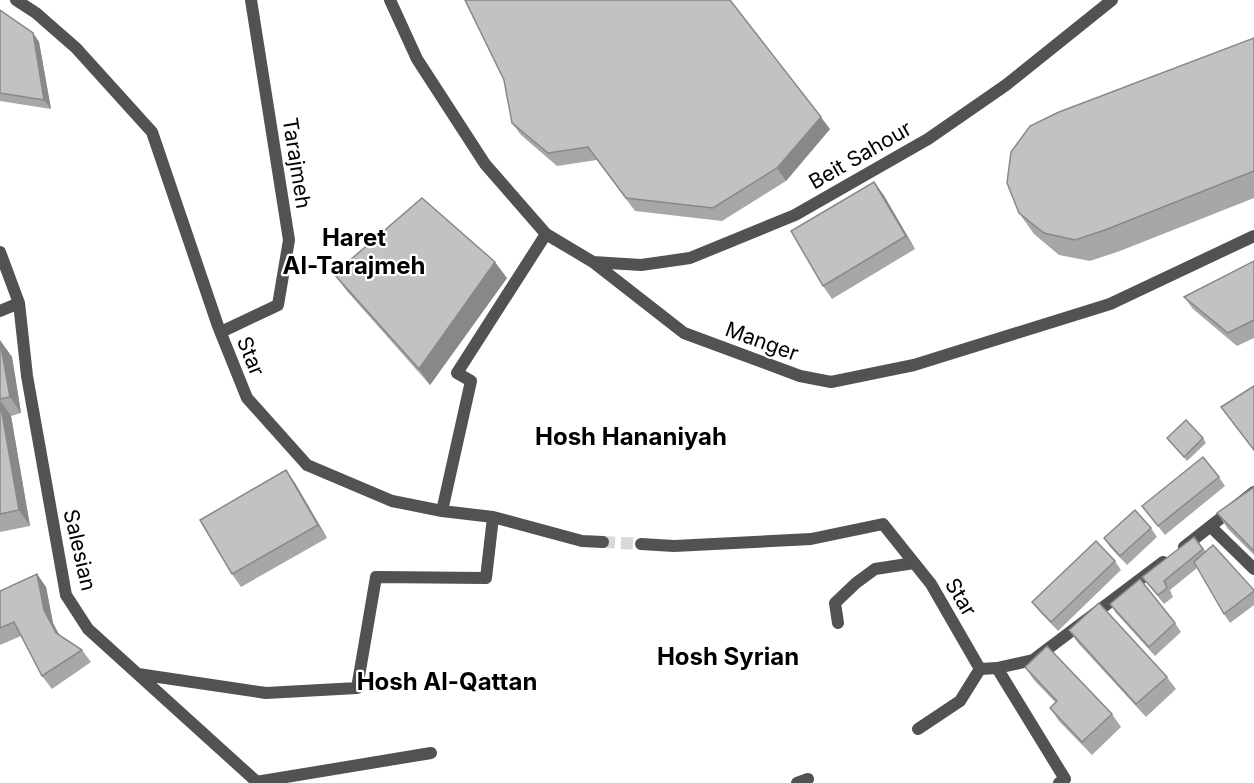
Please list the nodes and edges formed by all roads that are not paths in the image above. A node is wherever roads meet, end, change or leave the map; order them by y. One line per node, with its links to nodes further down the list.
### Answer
1 (15, 0): 11 (street, Star)
2 (251, 0): 11 (street, Tarajmeh)
3 (390, 0): 5 (street, Manger)
4 (1112, 0): 8 (street, Beit Sahour)
5 (546, 234): 8 (street, Manger); 13 (street)
6 (1254, 236): 8 (street, Manger)
7 (0, 252): 9 (street, Salesian)
8 (593, 262)
9 (19, 303): 10 (street); 23 (street, Salesian)
10 (0, 311)
11 (221, 332): 13 (street, Star)
12 (1254, 492): 15 (street)
13 (442, 512): 14 (street, Star)
14 (493, 517): 16 (street, Star); 23 (street)
15 (1211, 527): 19 (street); 21 (street)
16 (603, 542)
17 (641, 544): 18 (street, Star)
18 (914, 563): 20 (street); 22 (street, Star)
19 (1254, 569)
20 (838, 623)
21 (997, 668): 22 (street); 27 (street)
22 (980, 669): 24 (street)
23 (137, 674): 26 (street, Salesian)
24 (918, 729)
25 (431, 753): 26 (street)
26 (257, 783)
27 (1059, 783)

